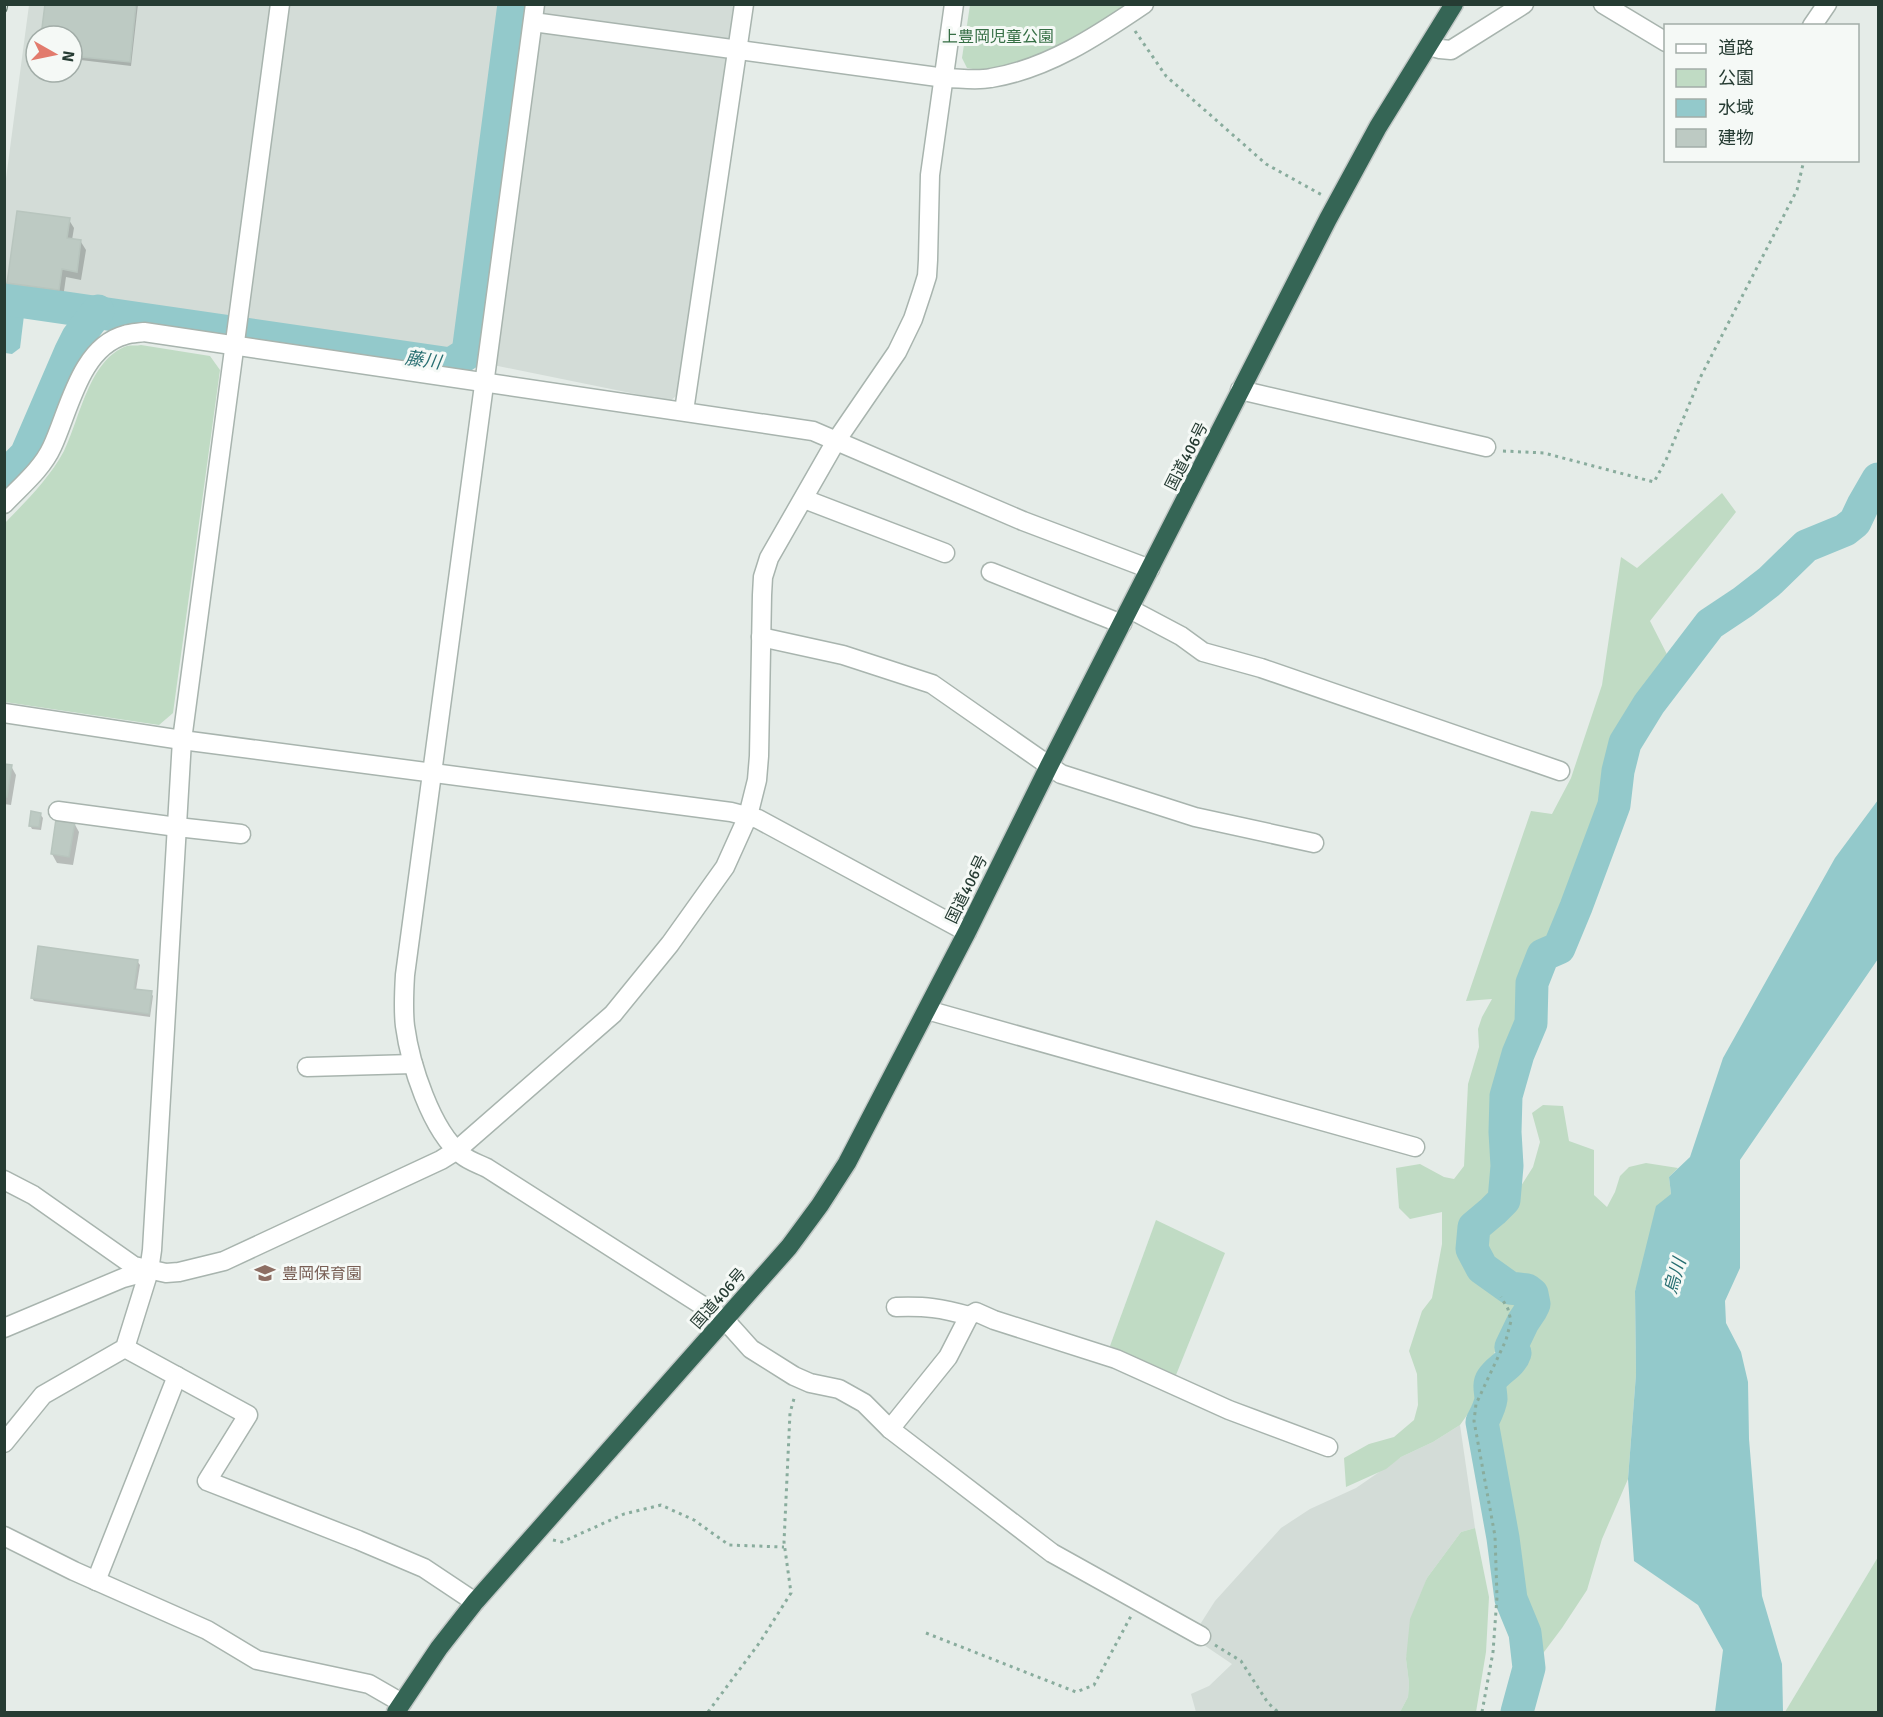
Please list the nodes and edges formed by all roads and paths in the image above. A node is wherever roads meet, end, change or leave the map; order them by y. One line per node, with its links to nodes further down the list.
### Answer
1 (280, 4): 18 (street)
2 (744, 4): 14 (street)
3 (954, 4): 15 (street)
4 (1144, 4): 10 (street)
5 (1454, 4): 13 (highway, 国道406号)
6 (1524, 4): 13 (street)
7 (1603, 4): 12 (street)
8 (1827, 4): 11 (street)
9 (534, 13): 14 (street); 19 (street)
10 (1125, 17): 15 (street); 17 (path)
11 (1813, 24)
12 (1664, 41)
13 (1429, 45): 17 (highway, 国道406号)
14 (738, 50): 15 (street); 21 (street)
15 (945, 78): 22 (street)
16 (1804, 162): 23 (path)
17 (1337, 203): 20 (highway, 国道406号)
18 (235, 344): 19 (street); 25 (street); 32 (street)
19 (484, 382): 21 (street); 35 (street)
20 (1240, 390): 23 (street); 27 (highway, 国道406号)
21 (684, 411): 22 (street)
22 (836, 441): 24 (street); 27 (street)
23 (1486, 447)
24 (804, 499): 26 (street); 30 (street)
25 (4, 504)
26 (945, 553)
27 (1150, 569): 29 (highway, 国道406号)
28 (991, 572): 29 (street)
29 (1126, 617): 33 (highway, 国道406号); 34 (street)
30 (761, 638): 33 (street); 37 (street)
31 (4, 713): 32 (street)
32 (183, 740): 35 (street); 38 (street)
33 (1049, 766): 40 (street); 41 (highway, 国道406号)
34 (1560, 771)
35 (432, 772): 37 (street); 43 (street)
36 (58, 811): 38 (street)
37 (748, 816): 41 (street); 46 (street)
38 (177, 827): 39 (street); 48 (street)
39 (241, 834)
40 (1314, 843)
41 (967, 932): 42 (highway, 国道406号)
42 (927, 1010): 45 (street); 52 (highway, 国道406号)
43 (413, 1064): 44 (street); 46 (street)
44 (307, 1067)
45 (1414, 1147)
46 (457, 1150): 48 (street); 52 (street)
47 (4, 1180): 48 (street)
48 (149, 1270): 53 (street); 54 (street)
49 (1501, 1297): 71 (path)
50 (896, 1307): 51 (street)
51 (969, 1316): 57 (street); 59 (street)
52 (724, 1320): 56 (street); 61 (highway, 国道406号)
53 (4, 1329)
54 (125, 1348): 55 (street); 58 (street)
55 (177, 1376): 63 (street); 64 (street)
56 (800, 1379): 57 (street); 62 (path)
57 (890, 1430): 65 (street)
58 (4, 1443)
59 (1328, 1447)
60 (4, 1536): 63 (street)
61 (533, 1537): 62 (path); 64 (highway, 国道406号)
62 (784, 1547): 69 (path)
63 (96, 1581): 68 (street)
64 (475, 1602): 68 (highway, 国道406号)
65 (1139, 1602): 66 (path); 67 (street)
66 (926, 1633)
67 (1201, 1636): 70 (path)
68 (399, 1708)
69 (708, 1713)
70 (1278, 1713)
71 (1482, 1713)

